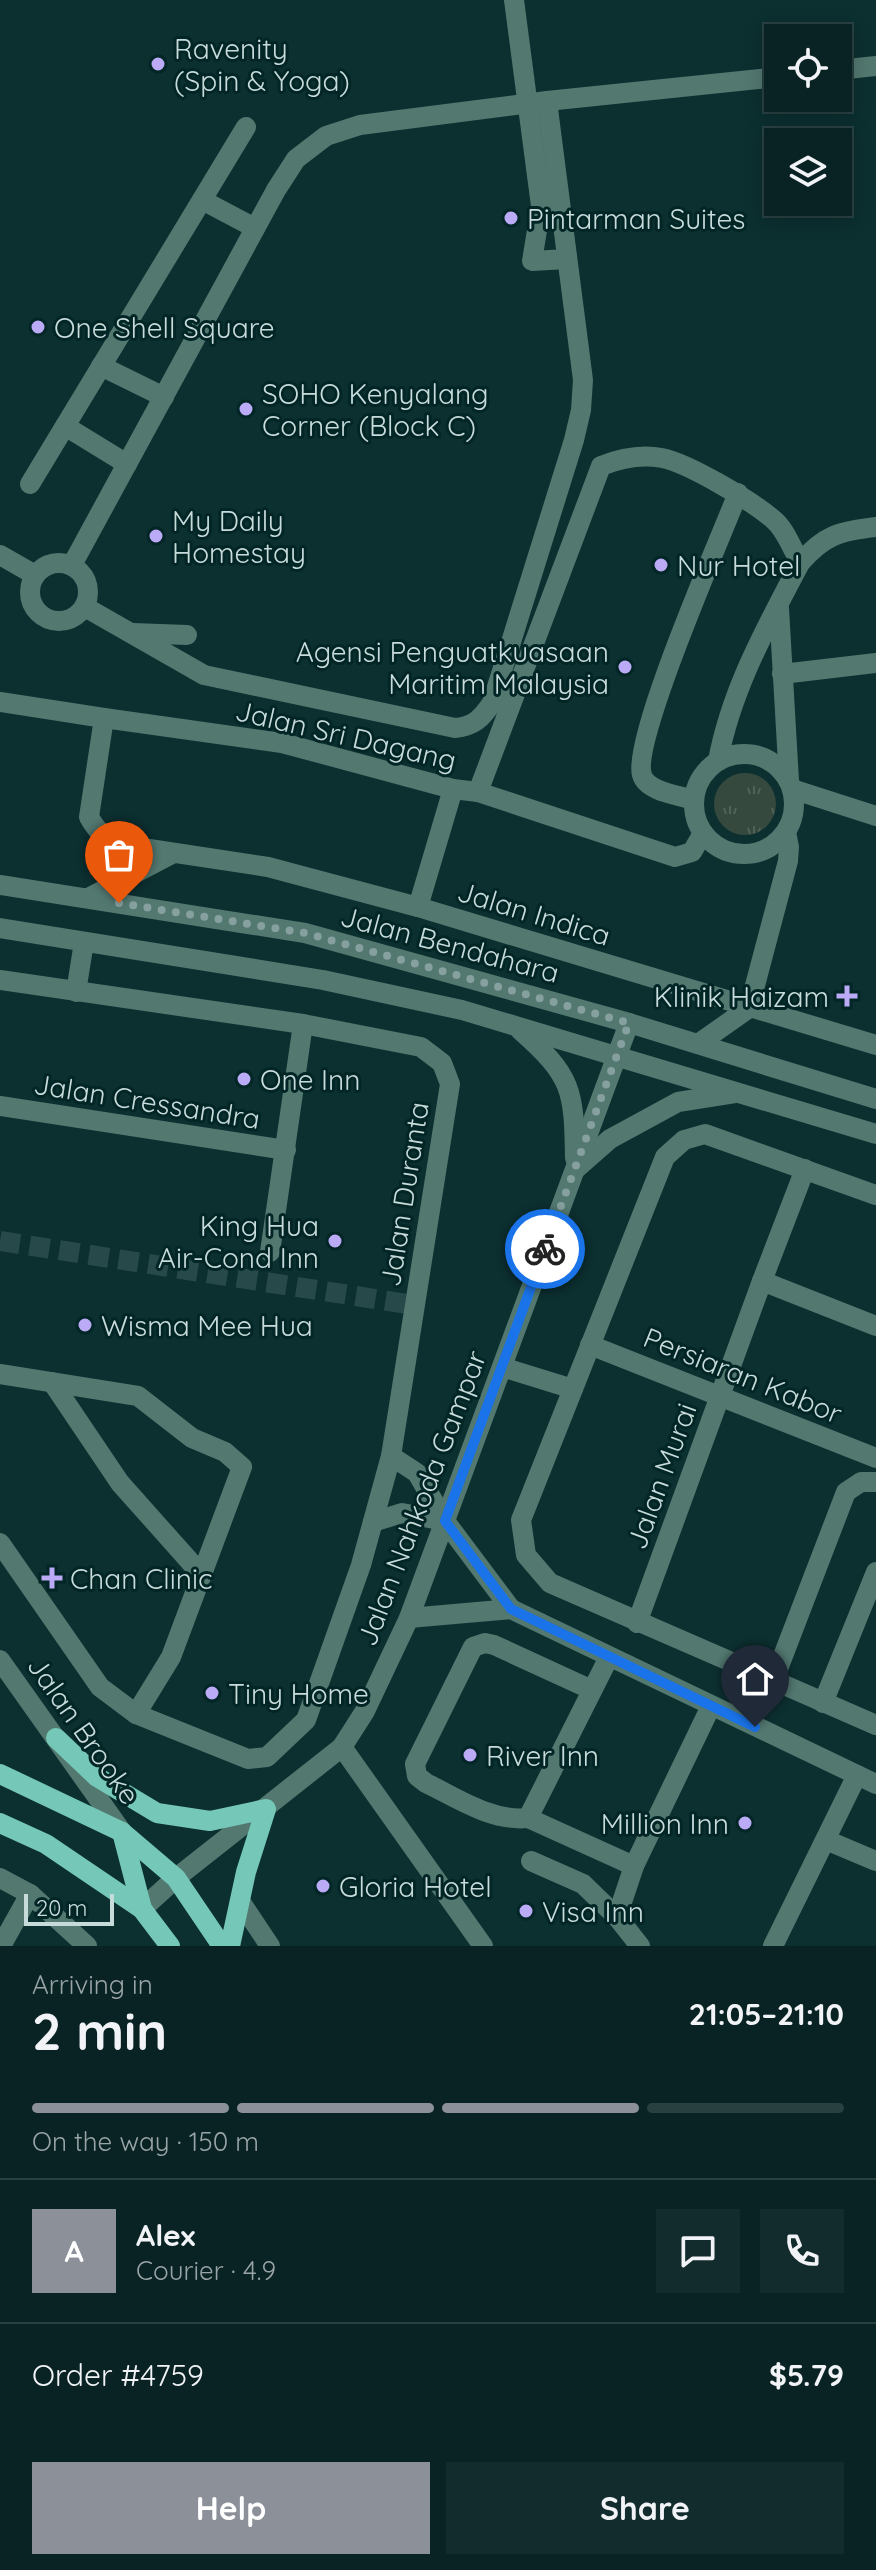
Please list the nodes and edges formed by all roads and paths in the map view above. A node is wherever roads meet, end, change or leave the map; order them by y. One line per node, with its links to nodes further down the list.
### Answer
1 (514, 0): 5 (street)
2 (876, 66): 3 (street)
3 (852, 69)
4 (764, 78): 5 (street)
5 (537, 102): 8 (street); 9 (street); 9 (street)
6 (246, 127): 7 (street)
7 (202, 200): 8 (street); 10 (street)
8 (255, 228): 11 (street)
9 (567, 259): 23 (street)
10 (101, 366): 11 (street); 12 (street)
11 (164, 397): 13 (street)
12 (65, 426): 13 (street); 14 (street)
13 (127, 464): 19 (street)
14 (30, 484)
15 (738, 493): 18 (street); 32 (street); 33 (street)
16 (876, 527): 18 (street)
17 (0, 555): 20 (street)
18 (800, 563): 21 (street)
19 (72, 565): 20 (street); 22 (street)
20 (35, 575): 22 (street)
21 (779, 604): 26 (street); 29 (street)
22 (85, 607): 23 (street)
23 (129, 633): 24 (street)
24 (187, 635)
25 (876, 663): 26 (street)
26 (782, 674): 30 (street)
27 (0, 702): 28 (street, Jalan Sri Dagang)
28 (104, 718): 31 (street, Jalan Sri Dagang); 37 (street)
29 (718, 761): 30 (street); 33 (street)
30 (791, 785): 34 (street); 35 (street)
31 (453, 789): 32 (street, Jalan Sri Dagang); 40 (street)
32 (478, 792): 36 (street, Jalan Sri Dagang)
33 (694, 800): 36 (street)
34 (876, 816)
35 (786, 832): 36 (street); 45 (street)
36 (703, 833)
37 (172, 854): 39 (street); 40 (street, Jalan Indica)
38 (0, 885): 39 (street, Jalan Bendahara)
39 (88, 898): 46 (street, Jalan Bendahara)
40 (418, 907): 45 (street, Jalan Indica)
41 (0, 928): 42 (street)
42 (84, 942): 44 (street); 48 (street)
43 (0, 980): 44 (street, Jalan Duranta)
44 (76, 992): 47 (street, Jalan Duranta)
45 (749, 1008): 49 (street, Jalan Indica); 50 (street)
46 (629, 1023): 50 (street, Jalan Bendahara); 51 (street, Jalan Nahkoda Gampar)
47 (303, 1024): 56 (street, Jalan Cressandra); 69 (street, Jalan Duranta)
48 (514, 1025): 51 (street); 58 (street)
49 (875, 1042)
50 (698, 1044): 53 (street, Jalan Bendahara)
51 (617, 1056): 52 (street); 58 (street, Jalan Nahkoda Gampar)
52 (743, 1092): 55 (street); 58 (street)
53 (876, 1099)
54 (0, 1106): 56 (street, Jalan Cressandra)
55 (876, 1134)
56 (286, 1150): 60 (street, Jalan Cressandra)
57 (805, 1169): 59 (street); 61 (street, Jalan Murai); 63 (street)
58 (575, 1170): 64 (street, Jalan Nahkoda Gampar)
59 (876, 1195)
60 (270, 1252)
61 (762, 1281): 62 (street); 68 (street, Jalan Murai)
62 (876, 1326)
63 (590, 1345): 67 (street); 68 (street, Persiaran Kabor)
64 (502, 1367): 67 (street); 72 (street, Jalan Nahkoda Gampar)
65 (0, 1374): 66 (street)
66 (52, 1382): 76 (street); 76 (street)
67 (573, 1389): 79 (street)
68 (720, 1395): 70 (street, Persiaran Kabor); 79 (street, Jalan Murai)
69 (391, 1456): 72 (street); 73 (street, Jalan Duranta)
70 (876, 1458)
71 (876, 1482): 82 (street)
72 (445, 1521): 73 (street); 77 (street); 78 (street, Jalan Nahkoda Gampar)
73 (373, 1522): 86 (street, Jalan Duranta)
74 (0, 1543): 86 (street)
75 (876, 1572): 84 (street)
76 (202, 1575): 86 (street)
77 (511, 1609): 78 (street); 80 (street)
78 (409, 1618): 89 (street, Jalan Nahkoda Gampar)
79 (637, 1623): 82 (street)
80 (609, 1657): 83 (street); 85 (street)
81 (0, 1660): 88 (street, Jalan Brooke)
82 (773, 1682): 84 (street)
83 (592, 1690): 94 (street); 94 (street)
84 (823, 1703): 87 (street)
85 (711, 1706): 91 (street); 100 (street)
86 (136, 1714)
87 (876, 1725)
88 (56, 1738): 93 (main road); 96 (street, Jalan Brooke)
89 (342, 1747): 93 (street, Jalan Nahkoda Gampar); 113 (street)
90 (0, 1774): 96 (main road)
91 (857, 1775): 92 (street); 97 (street)
92 (876, 1784)
93 (266, 1809): 102 (street, Jalan Nahkoda Gampar); 104 (main road)
94 (528, 1818): 100 (street)
95 (0, 1823): 105 (main road)
96 (122, 1832): 102 (main road); 105 (main road)
97 (826, 1840): 99 (street); 115 (street)
98 (531, 1861): 106 (street)
99 (876, 1861)
100 (634, 1866): 106 (street)
101 (0, 1878): 103 (street)
102 (176, 1878): 105 (street, Jalan Nahkoda Gampar); 110 (main road)
103 (30, 1894): 107 (street); 108 (street)
104 (240, 1901): 111 (main road); 112 (street)
105 (142, 1909): 109 (main road)
106 (617, 1917): 114 (street)
107 (1, 1946)
108 (87, 1946)
109 (170, 1946)
110 (222, 1946)
111 (230, 1946)
112 (270, 1946)
113 (483, 1946)
114 (640, 1946)
115 (773, 1946)

